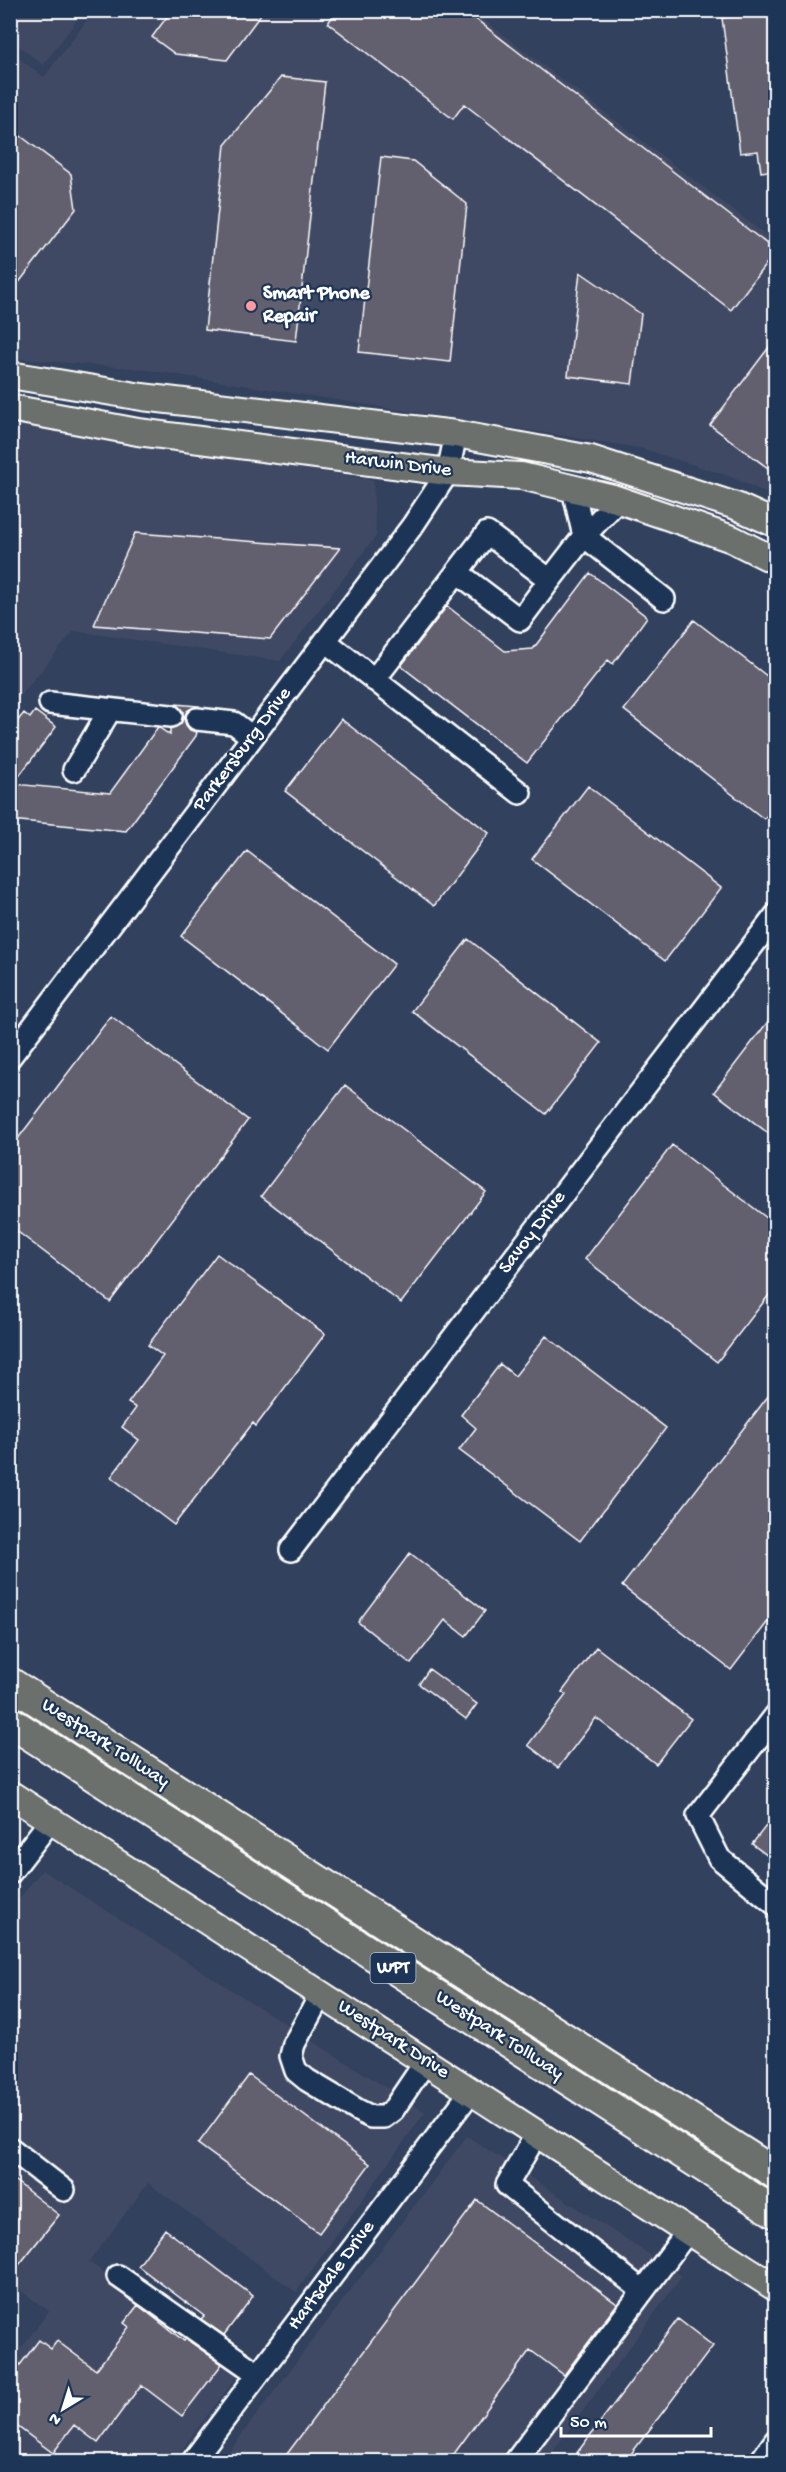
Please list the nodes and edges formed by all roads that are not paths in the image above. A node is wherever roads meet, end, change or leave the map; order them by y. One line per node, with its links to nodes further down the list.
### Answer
1 (10, 375): 2 (main road, Harwin Drive)
2 (142, 397): 4 (main road); 5 (main road, Harwin Drive)
3 (10, 408): 4 (main road, Harwin Drive)
4 (138, 432): 6 (main road, Harwin Drive)
5 (456, 434): 6 (street, Parkersburg Drive); 9 (main road, Harwin Drive)
6 (448, 472): 7 (main road, Harwin Drive); 17 (street, Parkersburg Drive)
7 (573, 489): 8 (main road, Harwin Drive); 11 (street)
8 (618, 500): 11 (street); 12 (main road, Harwin Drive)
9 (736, 506): 10 (main road, Harwin Drive); 12 (main road)
10 (776, 524)
11 (584, 536): 15 (street); 16 (street)
12 (732, 539): 13 (main road, Harwin Drive)
13 (776, 561)
14 (457, 572): 15 (street); 15 (street); 18 (street)
15 (550, 580)
16 (664, 599)
17 (325, 641): 18 (street); 23 (street, Parkersburg Drive)
18 (374, 680): 25 (street)
19 (50, 704): 20 (street)
20 (110, 710): 21 (street); 24 (street)
21 (171, 716)
22 (197, 719): 23 (street)
23 (252, 737): 27 (street, Parkersburg Drive)
24 (74, 770)
25 (520, 793)
26 (776, 915): 28 (street, Savoy Drive)
27 (10, 1057)
28 (291, 1550)
29 (10, 1683): 41 (highway, Westpark Tollway / WPT)
30 (776, 1715): 35 (street)
31 (10, 1722): 43 (highway, Westpark Tollway / WPT)
32 (10, 1794): 33 (main road, Westpark Drive)
33 (51, 1820): 34 (street); 36 (main road, Westpark Drive)
34 (10, 1873)
35 (776, 1905)
36 (321, 1994): 37 (main road, Westpark Drive); 37 (street)
37 (426, 2061): 38 (main road, Westpark Drive)
38 (472, 2090): 39 (main road, Westpark Drive); 48 (street, Hartsdale Drive)
39 (537, 2133): 44 (main road, Westpark Drive); 47 (street)
40 (10, 2148): 42 (street)
41 (776, 2174)
42 (64, 2190)
43 (776, 2213)
44 (688, 2231): 46 (main road, Westpark Drive); 47 (street)
45 (118, 2276): 48 (street)
46 (776, 2288)
47 (643, 2291): 51 (street)
48 (258, 2374): 50 (street, Hartsdale Drive)
49 (776, 2440): 52 (street)
50 (192, 2462)
51 (515, 2462)
52 (760, 2462)

